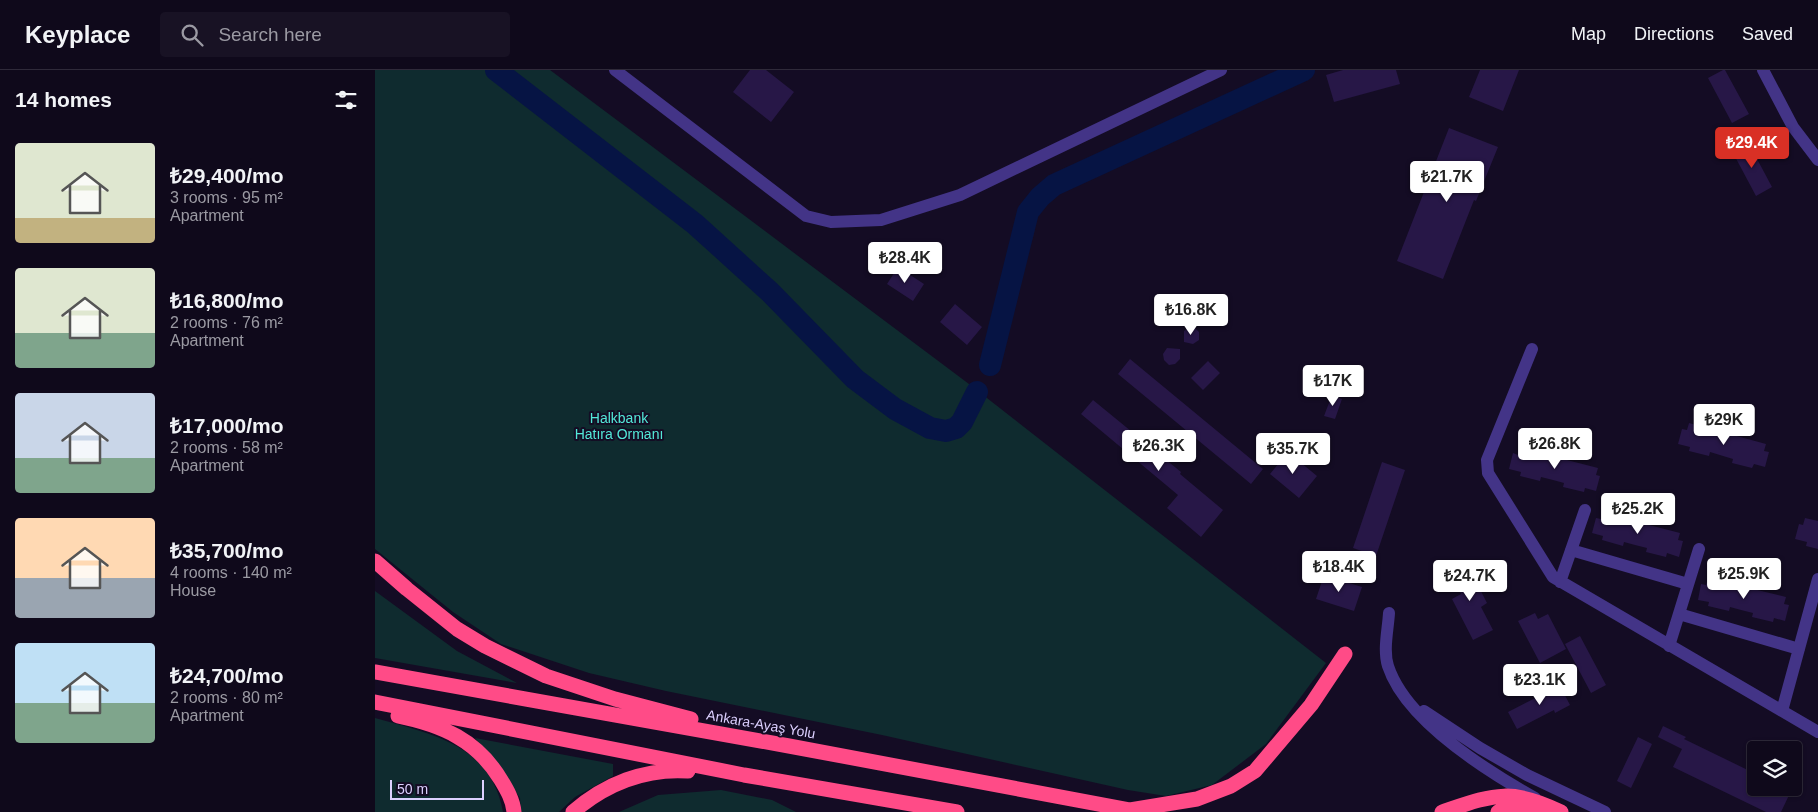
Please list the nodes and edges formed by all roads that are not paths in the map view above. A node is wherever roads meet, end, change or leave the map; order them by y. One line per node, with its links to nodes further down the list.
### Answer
1 (615, 70): 2 (street)
2 (1221, 70)
3 (1763, 70): 4 (street)
4 (1818, 160)
5 (1532, 349): 11 (street)
6 (1585, 510): 8 (street)
7 (1699, 549): 12 (street)
8 (1571, 550): 11 (street); 12 (street)
9 (375, 561): 24 (highway)
10 (1818, 579): 16 (street)
11 (1560, 582): 15 (street)
12 (1688, 584): 14 (street)
13 (1389, 613): 20 (street)
14 (1679, 614): 15 (street); 16 (street)
15 (1669, 646): 22 (street)
16 (1799, 648): 22 (street)
17 (1345, 654): 27 (highway, Ankara-Ayaş Yolu)
18 (375, 672): 24 (highway, Ankara-Ayaş Yolu)
19 (375, 702): 25 (highway)
20 (1409, 702): 26 (street); 34 (street)
21 (375, 711): 28 (highway)
22 (1782, 711): 23 (street)
23 (1818, 732)
24 (789, 746): 27 (highway, Ankara-Ayaş Yolu)
25 (744, 775): 29 (highway); 30 (highway)
26 (1541, 808): 31 (highway); 32 (highway); 33 (highway)
27 (1135, 811)
28 (514, 812)
29 (573, 812)
30 (957, 812)
31 (1442, 812)
32 (1498, 812)
33 (1561, 812)
34 (1605, 812)

